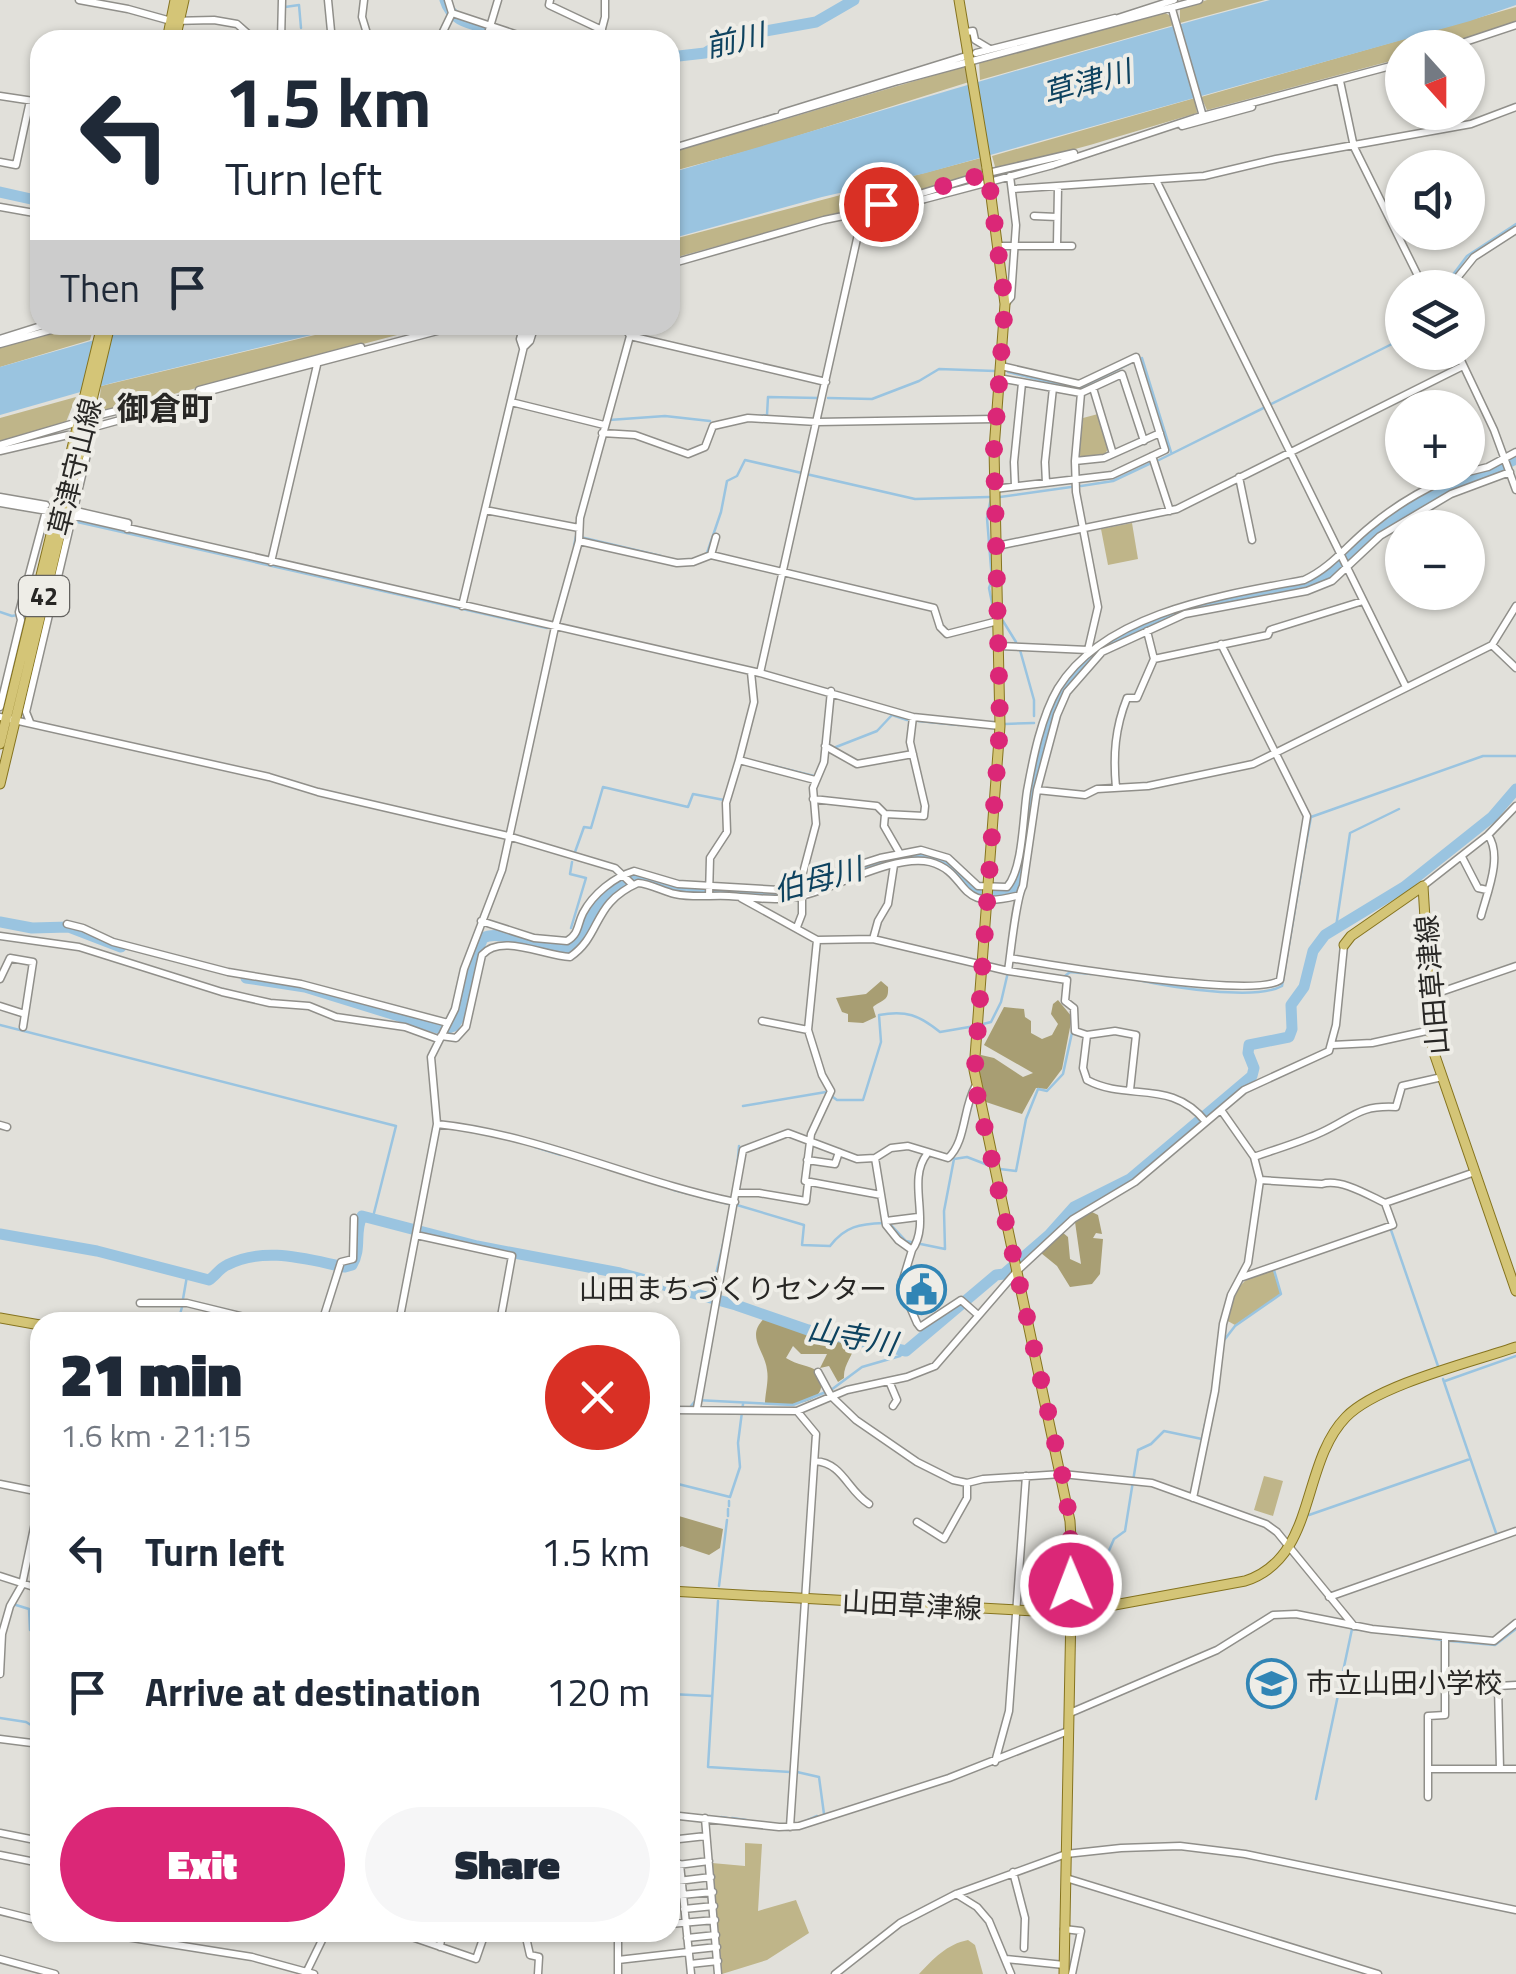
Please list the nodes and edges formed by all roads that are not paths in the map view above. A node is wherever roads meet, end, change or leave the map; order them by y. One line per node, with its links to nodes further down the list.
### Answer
1 (79, 0): 14 (street)
2 (134, 0): 16 (street)
3 (176, 0): 19 (main road)
4 (184, 0): 19 (main road)
5 (282, 0): 25 (street)
6 (328, 0): 26 (street)
7 (364, 0): 27 (street)
8 (448, 0): 17 (street)
9 (497, 0): 20 (street)
10 (550, 0): 31 (street)
11 (605, 0): 31 (street)
12 (959, 0): 32 (main road)
13 (1199, 0): 15 (street)
14 (114, 3): 16 (street)
15 (1173, 8): 18 (street); 45 (street)
16 (132, 10): 19 (street)
17 (451, 14): 20 (street); 28 (street)
18 (1118, 20): 35 (street); 36 (street)
19 (175, 22): 22 (main road); 23 (main road); 24 (street)
20 (489, 26): 29 (street); 30 (street)
21 (1516, 27): 33 (street); 34 (street)
22 (171, 30)
23 (175, 30)
24 (244, 30)
25 (281, 30)
26 (331, 30)
27 (366, 30)
28 (444, 30)
29 (488, 30)
30 (502, 30)
31 (602, 30)
32 (966, 32): 35 (street); 36 (main road)
33 (1485, 36)
34 (1485, 38)
35 (990, 49): 36 (street)
36 (971, 60): 46 (street); 51 (main road)
37 (1385, 66): 41 (street)
38 (1385, 67): 39 (street)
39 (1340, 81): 40 (street); 47 (street)
40 (1329, 83): 41 (street); 48 (street)
41 (1309, 86): 45 (street); 48 (street)
42 (0, 96): 43 (street)
43 (30, 101): 50 (street)
44 (1516, 107): 47 (street)
45 (1201, 109): 49 (street)
46 (680, 144)
47 (1354, 147): 53 (street); 69 (street)
48 (1104, 148): 49 (street)
49 (1070, 156): 51 (street); 52 (street)
50 (0, 162)
51 (985, 175): 56 (street); 65 (main road, bridge); 67 (street)
52 (1010, 176): 55 (street); 56 (street)
53 (1156, 180): 54 (street); 99 (street)
54 (1058, 186): 55 (street); 61 (street)
55 (1013, 189): 63 (street)
56 (913, 201): 59 (street)
57 (0, 207): 58 (street)
58 (30, 212)
59 (863, 212): 68 (street); 85 (street)
60 (1034, 216): 61 (street)
61 (1057, 216): 64 (street)
62 (1516, 230): 70 (street)
63 (1014, 245): 64 (street); 65 (street); 71 (street)
64 (1057, 245): 66 (street)
65 (999, 246): 71 (main road)
66 (1072, 246)
67 (680, 259)
68 (680, 259)
69 (1415, 270)
70 (1464, 270)
71 (1005, 304): 81 (main road)
72 (30, 332): 79 (street)
73 (100, 335): 92 (main road, 草津守山線 / 42)
74 (107, 335): 92 (main road, 草津守山線 / 42)
75 (407, 335): 92 (street)
76 (424, 335): 80 (street)
77 (527, 335): 90 (street)
78 (630, 336): 85 (street); 94 (street)
79 (0, 342)
80 (316, 365): 92 (street); 126 (street)
81 (1001, 366): 84 (main road); 95 (street)
82 (1456, 370): 99 (street)
83 (1466, 370): 103 (street)
84 (1000, 378): 86 (street); 91 (main road)
85 (826, 382): 93 (street)
86 (1022, 382): 87 (street); 110 (street)
87 (1053, 388): 89 (street); 109 (street)
88 (1093, 388): 89 (street); 97 (street); 101 (street)
89 (1081, 394): 104 (street)
90 (511, 402): 94 (street); 115 (street)
91 (995, 419): 93 (street); 111 (main road)
92 (86, 420): 98 (street); 116 (main road, 草津守山線 / 42); 116 (street)
93 (816, 422): 94 (street); 127 (street)
94 (604, 429): 118 (street)
95 (1160, 433): 97 (street); 102 (street)
96 (68, 435): 98 (street)
97 (1144, 441): 101 (street)
98 (0, 448)
99 (1290, 452): 107 (street); 125 (street)
100 (1516, 452): 103 (street)
101 (1113, 454): 104 (street)
102 (1152, 456): 108 (street); 117 (street)
103 (1504, 457): 105 (street); 106 (street)
104 (1075, 461): 108 (street)
105 (1485, 467)
106 (1510, 472): 113 (street); 125 (street)
107 (1239, 477): 117 (street); 121 (street)
108 (1075, 480): 109 (street); 119 (street)
109 (1046, 483): 110 (street)
110 (1015, 486): 111 (street)
111 (994, 489): 123 (main road)
112 (1428, 490): 125 (street)
113 (1516, 490)
114 (0, 500): 116 (street)
115 (485, 510): 118 (street); 131 (street)
116 (60, 511): 126 (street); 146 (street); 148 (main road, 草津守山線 / 42); 149 (street)
117 (1170, 511): 119 (street)
118 (579, 528): 122 (street)
119 (1084, 530): 123 (street); 139 (street)
120 (716, 538): 124 (street)
121 (1252, 540)
122 (578, 542): 124 (street); 134 (street)
123 (997, 546): 133 (main road)
124 (711, 556): 127 (street)
125 (1344, 561): 128 (street); 129 (street); 130 (street)
126 (271, 562): 131 (street)
127 (781, 572): 133 (street); 143 (street)
128 (1259, 589): 129 (street); 139 (street)
129 (1262, 598): 135 (street)
130 (1363, 601): 136 (street); 144 (street)
131 (462, 606): 134 (street)
132 (1516, 606): 137 (street)
133 (998, 621): 138 (main road)
134 (555, 627): 143 (street); 166 (street)
135 (1147, 631): 140 (street); 141 (street)
136 (1222, 644): 141 (street); 155 (street)
137 (1492, 645): 142 (street); 144 (street)
138 (999, 646): 139 (street); 152 (main road)
139 (1088, 651): 140 (street); 150 (street)
140 (1096, 658): 151 (street)
141 (1154, 658): 160 (street)
142 (1516, 668)
143 (756, 672): 145 (street); 157 (street)
144 (1406, 687): 155 (street)
145 (831, 691): 147 (street); 154 (street)
146 (0, 707)
147 (913, 717): 152 (street); 156 (street)
148 (8, 718): 149 (street); 153 (main road, 草津守山線 / 42); 159 (main road, 草津守山線 / 42)
149 (30, 722): 166 (street)
150 (1045, 722): 151 (street); 174 (street)
151 (1054, 724): 161 (street)
152 (1000, 726): 174 (main road)
153 (0, 744)
154 (825, 746): 156 (street); 158 (street)
155 (1275, 752): 160 (street); 189 (street)
156 (913, 754): 164 (street)
157 (739, 760): 158 (street); 171 (street)
158 (815, 780): 162 (street)
159 (0, 784)
160 (1116, 788): 161 (street)
161 (1036, 790): 178 (street)
162 (813, 799): 164 (street); 172 (street)
163 (1516, 806): 165 (street)
164 (885, 814): 167 (street)
165 (1488, 835): 168 (street); 175 (street)
166 (508, 836): 170 (street); 182 (street)
167 (896, 854): 169 (street); 172 (street); 174 (street)
168 (1462, 857): 173 (street); 175 (street)
169 (894, 865): 177 (street); 180 (street); 186 (street)
170 (628, 880): 171 (street); 176 (street); 182 (street); 203 (street)
171 (708, 885): 172 (street); 176 (street)
172 (802, 885): 177 (street)
173 (1423, 886): 188 (main road, 山田草津線); 194 (main road, 山田草津線)
174 (989, 889): 180 (main road)
175 (1487, 890): 181 (street)
176 (708, 896): 179 (street)
177 (803, 896): 179 (street); 184 (street)
178 (1016, 896): 180 (street); 189 (street)
179 (741, 897): 184 (street)
180 (987, 902): 190 (main road)
181 (1480, 916)
182 (481, 920): 198 (street)
183 (67, 924): 198 (street)
184 (797, 927): 187 (street)
185 (0, 936): 203 (street)
186 (874, 939): 187 (street); 190 (street)
187 (816, 940): 200 (street)
188 (1344, 944): 204 (street)
189 (1010, 958): 192 (street)
190 (981, 964): 192 (street); 206 (main road)
191 (1516, 966): 194 (street)
192 (1008, 971): 202 (street)
193 (0, 979): 196 (street)
194 (1430, 996): 201 (main road, 山田草津線)
195 (0, 1006): 196 (street)
196 (25, 1014): 199 (street)
197 (762, 1021): 200 (street)
198 (448, 1023): 203 (street)
199 (23, 1027)
200 (808, 1030): 211 (street)
201 (1430, 1030): 204 (street); 205 (main road, 山田草津線)
202 (1086, 1035): 207 (street); 207 (street)
203 (440, 1037): 210 (street)
204 (1332, 1045): 208 (street)
205 (1442, 1077): 214 (street); 217 (main road, 山田草津線)
206 (976, 1087): 213 (street); 228 (main road)
207 (1130, 1090): 209 (street)
208 (1221, 1110): 209 (street); 214 (street)
209 (1206, 1122): 228 (street)
210 (436, 1124): 221 (street); 226 (street)
211 (812, 1142): 212 (street); 216 (street); 221 (street)
212 (839, 1152): 215 (street); 216 (street)
213 (927, 1154): 215 (street); 223 (street)
214 (1254, 1156): 218 (street)
215 (875, 1158): 220 (street)
216 (807, 1160): 219 (street)
217 (1475, 1172): 222 (street); 230 (main road, 山田草津線)
218 (1260, 1180): 222 (street); 229 (street)
219 (808, 1183): 220 (street); 221 (street)
220 (882, 1195): 225 (street)
221 (736, 1198): 244 (street)
222 (1385, 1204): 229 (street)
223 (918, 1217): 225 (street); 227 (street)
224 (354, 1218): 233 (street)
225 (886, 1220): 227 (street)
226 (416, 1235): 234 (street); 235 (street)
227 (912, 1250): 236 (street)
228 (1016, 1271): 236 (street); 248 (main road)
229 (1242, 1277): 253 (street)
230 (1516, 1291)
231 (140, 1303): 232 (street)
232 (224, 1312)
233 (325, 1312)
234 (401, 1312)
235 (502, 1312)
236 (978, 1315): 241 (street)
237 (0, 1318): 238 (main road)
238 (30, 1323)
239 (1516, 1347): 258 (main road)
240 (818, 1372): 242 (street)
241 (889, 1381): 242 (street); 243 (street)
242 (831, 1396): 246 (street); 250 (street)
243 (893, 1406)
244 (697, 1408): 245 (street); 246 (street)
245 (680, 1409)
246 (797, 1411): 247 (street)
247 (815, 1461): 254 (street); 264 (street)
248 (1062, 1474): 249 (street); 253 (street); 266 (main road)
249 (1026, 1476): 250 (street); 265 (street)
250 (967, 1483): 255 (street)
251 (0, 1484): 252 (street)
252 (30, 1493)
253 (1193, 1498): 258 (street)
254 (869, 1504)
255 (917, 1522)
256 (1516, 1531): 263 (street)
257 (30, 1545): 260 (street)
258 (1289, 1548): 263 (street); 266 (main road, 山田草津線)
259 (0, 1576): 260 (street)
260 (22, 1585): 261 (street); 270 (street)
261 (30, 1587)
262 (680, 1592): 264 (main road, 山田草津線)
263 (1328, 1597): 268 (street)
264 (804, 1598): 265 (main road, 山田草津線); 283 (street)
265 (1016, 1611): 266 (main road, 山田草津線); 276 (street)
266 (1070, 1613): 272 (main road)
267 (1516, 1623): 269 (street)
268 (1354, 1626): 269 (street); 272 (street)
269 (1444, 1638): 279 (street)
270 (0, 1674)
271 (1516, 1686): 277 (street)
272 (1069, 1713): 273 (main road)
273 (1068, 1731): 276 (street); 288 (main road)
274 (0, 1739): 275 (street)
275 (30, 1743)
276 (996, 1762): 283 (street)
277 (1500, 1769): 278 (street); 279 (street)
278 (1516, 1769)
279 (1428, 1770): 280 (street)
280 (1428, 1797)
281 (680, 1817): 282 (street)
282 (706, 1818): 283 (street); 285 (street)
283 (790, 1827)
284 (0, 1833): 286 (street)
285 (706, 1836): 287 (street); 290 (street)
286 (30, 1839)
287 (680, 1839)
288 (1066, 1854): 293 (street); 295 (main road); 302 (street)
289 (0, 1855): 291 (street)
290 (709, 1861): 292 (street); 294 (street)
291 (30, 1862)
292 (680, 1864): 296 (street)
293 (1013, 1872): 298 (street); 320 (street)
294 (711, 1878): 296 (street); 297 (street)
295 (1066, 1878): 308 (main road); 337 (street)
296 (681, 1880): 299 (street)
297 (712, 1892): 299 (street); 300 (street)
298 (956, 1894): 323 (street); 334 (street)
299 (682, 1895): 301 (street)
300 (714, 1906): 301 (street); 305 (street)
301 (684, 1909): 306 (street)
302 (1516, 1910)
303 (0, 1911): 304 (street)
304 (30, 1918)
305 (715, 1920): 306 (street); 309 (street)
306 (685, 1922): 307 (street); 310 (street)
307 (680, 1923)
308 (1064, 1929): 327 (main road); 336 (street)
309 (716, 1935): 310 (street); 319 (street)
310 (687, 1938): 321 (street)
311 (157, 1942): 328 (street)
312 (322, 1942): 328 (street)
313 (426, 1942): 318 (street)
314 (441, 1942): 318 (street)
315 (483, 1942): 318 (street)
316 (527, 1942): 330 (street)
317 (618, 1942): 324 (street)
318 (440, 1947)
319 (717, 1947): 321 (street); 325 (street)
320 (1024, 1948)
321 (688, 1951): 324 (street); 326 (street)
322 (0, 1959): 329 (street)
323 (1006, 1959): 327 (street); 335 (street)
324 (618, 1960): 331 (street)
325 (718, 1960): 326 (street); 333 (street)
326 (690, 1964): 332 (street)
327 (1064, 1969)
328 (309, 1972)
329 (54, 1974)
330 (538, 1974)
331 (618, 1974)
332 (691, 1974)
333 (718, 1974)
334 (834, 1974)
335 (1012, 1974)
336 (1072, 1974)
337 (1378, 1974)

